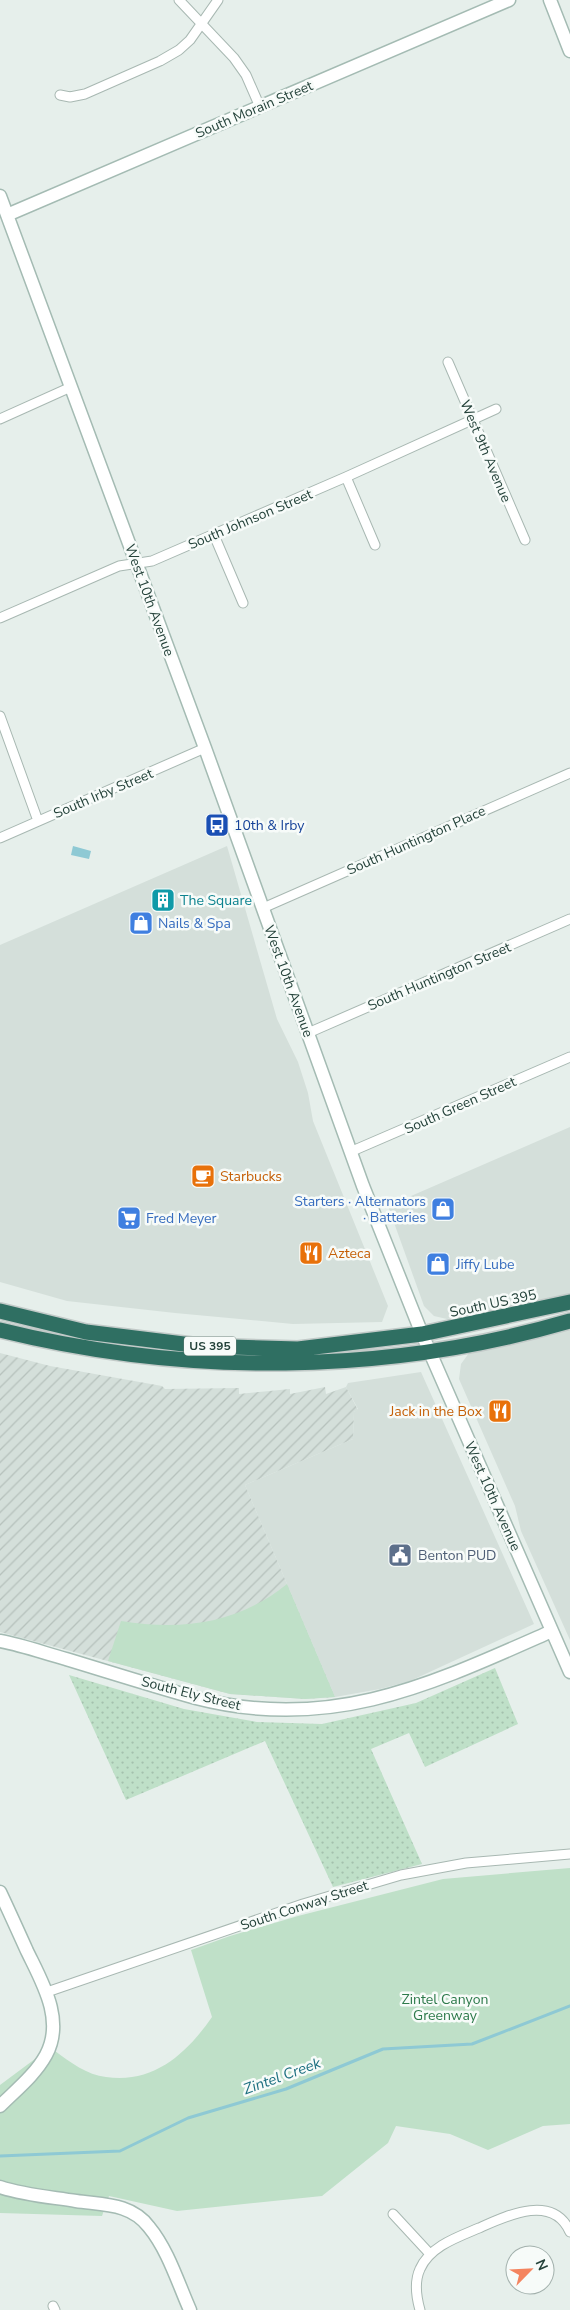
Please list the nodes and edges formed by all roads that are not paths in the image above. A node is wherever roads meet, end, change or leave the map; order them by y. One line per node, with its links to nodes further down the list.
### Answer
1 (179, 0): 5 (street)
2 (218, 0): 5 (street)
3 (509, 0): 8 (street, South Morain Street)
4 (550, 0): 6 (street)
5 (202, 24): 7 (street); 8 (street)
6 (570, 51)
7 (60, 95)
8 (260, 107): 10 (street, South Morain Street)
9 (0, 196): 10 (street, West 10th Avenue)
10 (4, 217): 12 (street, West 10th Avenue)
11 (448, 362): 15 (street, West 9th Avenue)
12 (71, 387): 14 (street); 20 (street, West 10th Avenue)
13 (496, 409): 15 (street, South Johnson Street)
14 (0, 418)
15 (473, 420): 16 (street, South Johnson Street); 18 (street, West 9th Avenue)
16 (346, 477): 17 (street, South Johnson Street); 19 (street)
17 (214, 535): 20 (street, South Johnson Street); 21 (street)
18 (525, 540)
19 (375, 545)
20 (137, 564): 22 (street, South Johnson Street); 24 (street, West 10th Avenue)
21 (244, 603)
22 (0, 618)
23 (0, 716): 26 (street)
24 (205, 748): 26 (street, South Irby Street); 28 (street, West 10th Avenue)
25 (570, 772): 28 (street, South Huntington Place)
26 (38, 821): 27 (street, South Irby Street)
27 (0, 838)
28 (263, 908): 30 (street, West 10th Avenue)
29 (570, 919): 30 (street, South Huntington Street)
30 (308, 1033): 32 (street, West 10th Avenue)
31 (570, 1057): 32 (street, South Green Street)
32 (350, 1152): 37 (street, West 10th Avenue)
33 (570, 1302): 37 (highway, South US 395 / US 395)
34 (0, 1311): 37 (highway, US 395)
35 (570, 1322): 38 (highway, US 395)
36 (0, 1330): 38 (highway, US 395)
37 (422, 1334): 38 (street, West 10th Avenue)
38 (430, 1352): 39 (street, West 10th Avenue)
39 (552, 1631): 40 (street, South Ely Street); 41 (street, West 10th Avenue)
40 (0, 1642)
41 (570, 1672)
42 (570, 1854): 44 (street, South Conway Street)
43 (0, 1892): 44 (street)
44 (47, 1992): 45 (street)
45 (0, 2106)
46 (0, 2187): 50 (street)
47 (393, 2214): 49 (street)
48 (570, 2232): 49 (street)
49 (430, 2254): 51 (street)
50 (190, 2310)
51 (420, 2310)

